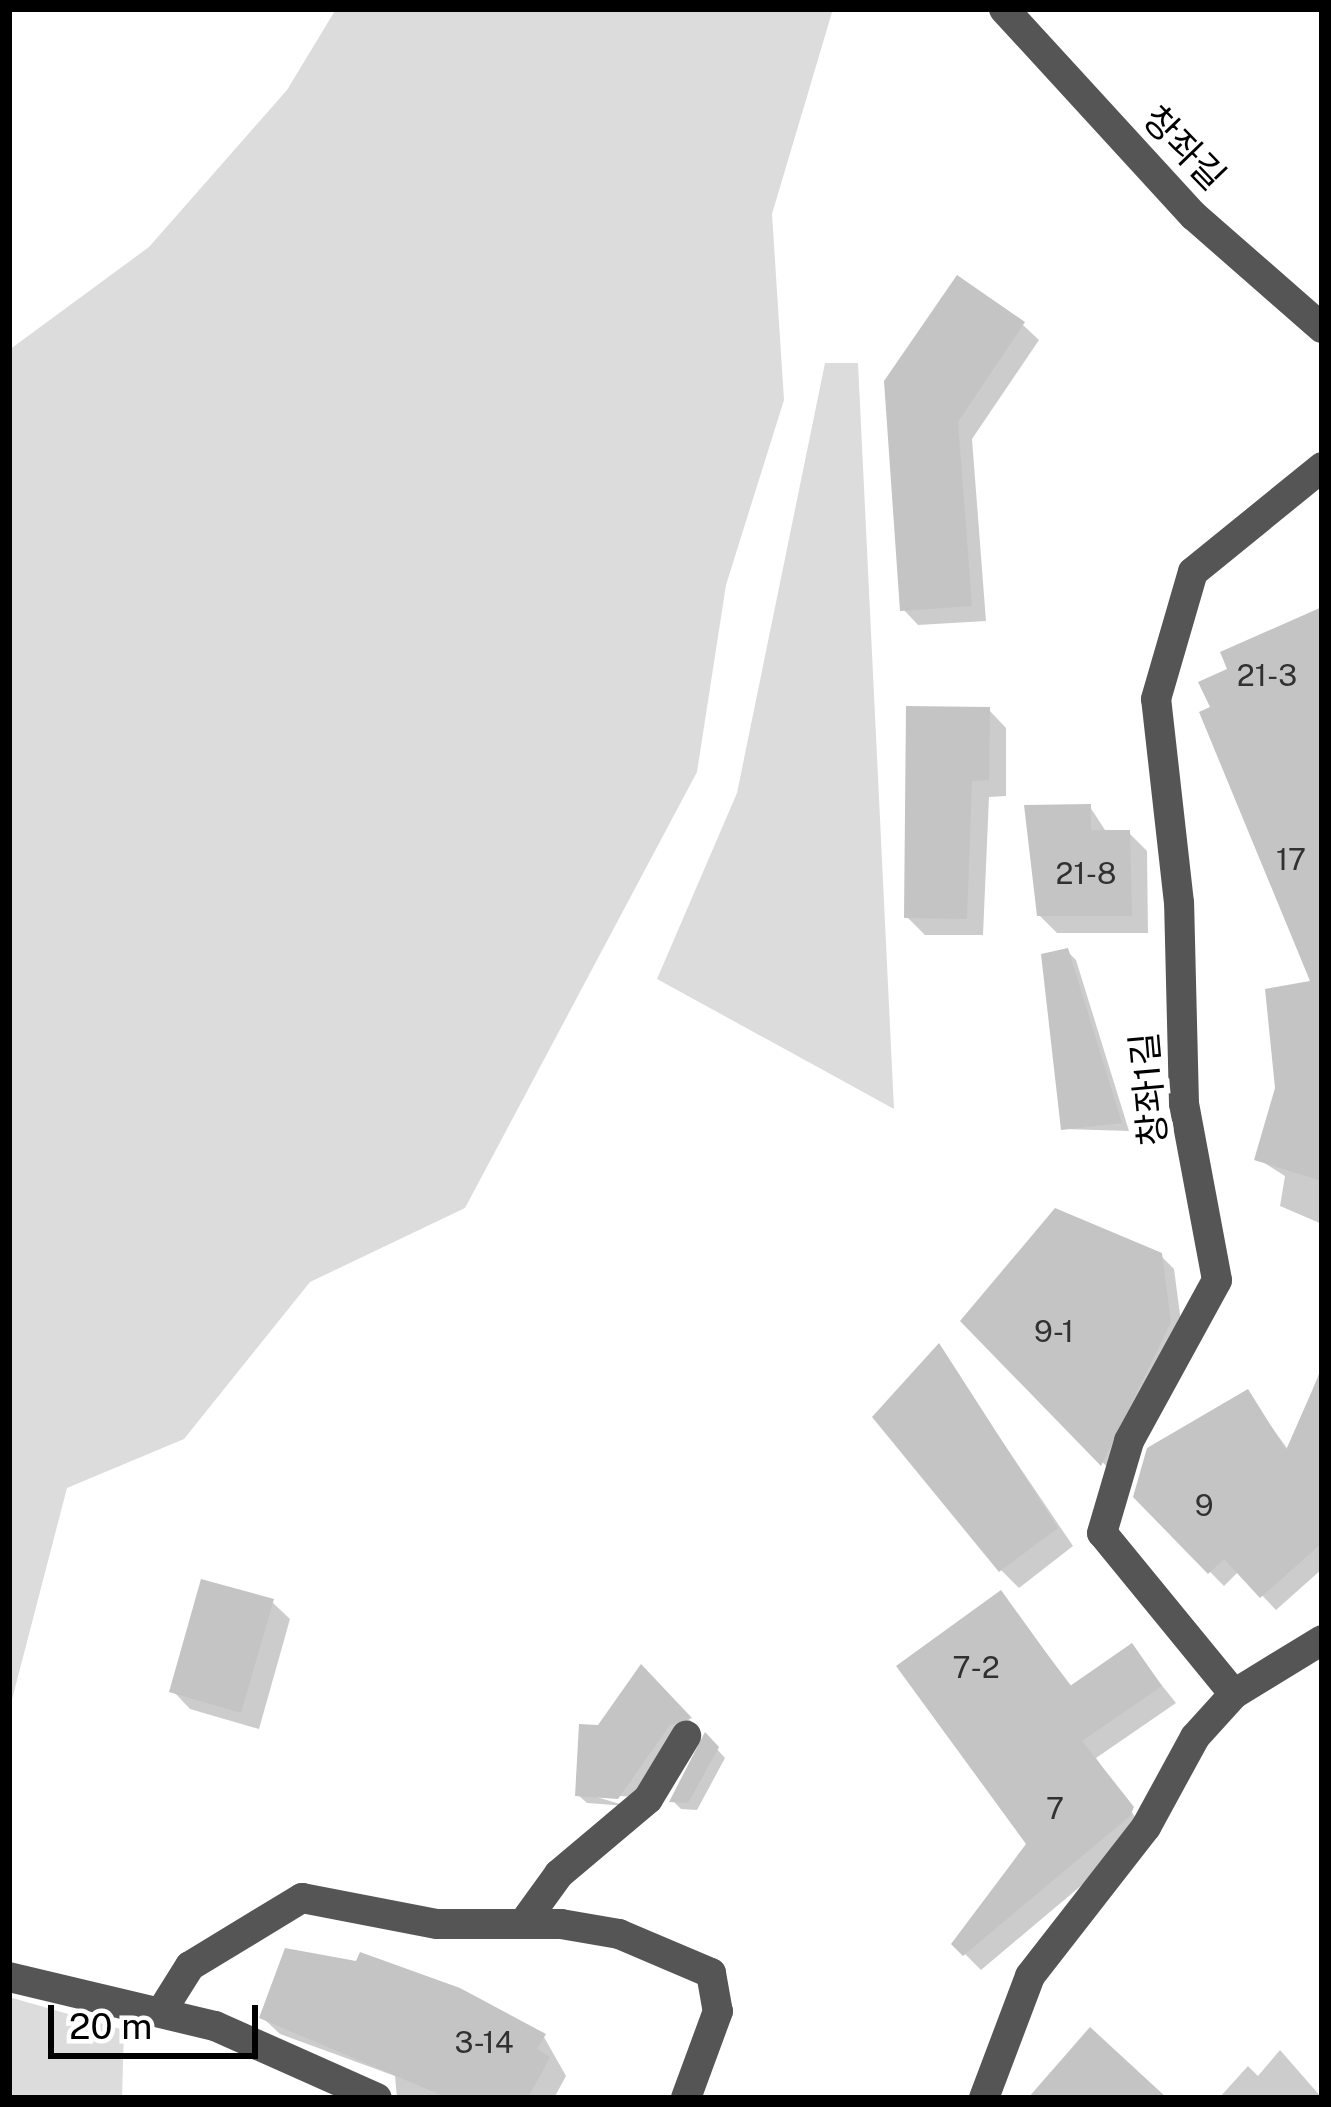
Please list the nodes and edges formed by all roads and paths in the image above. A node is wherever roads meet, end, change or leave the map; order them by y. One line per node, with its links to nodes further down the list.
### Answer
1 (1004, 9): 2 (street, 창좌길)
2 (1322, 328)
3 (1322, 467): 5 (street, 창좌1길)
4 (1322, 1640): 5 (street)
5 (1234, 1694): 12 (street)
6 (686, 1736): 7 (street)
7 (525, 1921): 9 (street); 11 (street)
8 (9, 1977): 9 (street)
9 (164, 2009): 10 (street)
10 (377, 2098)
11 (686, 2098)
12 (984, 2098)

